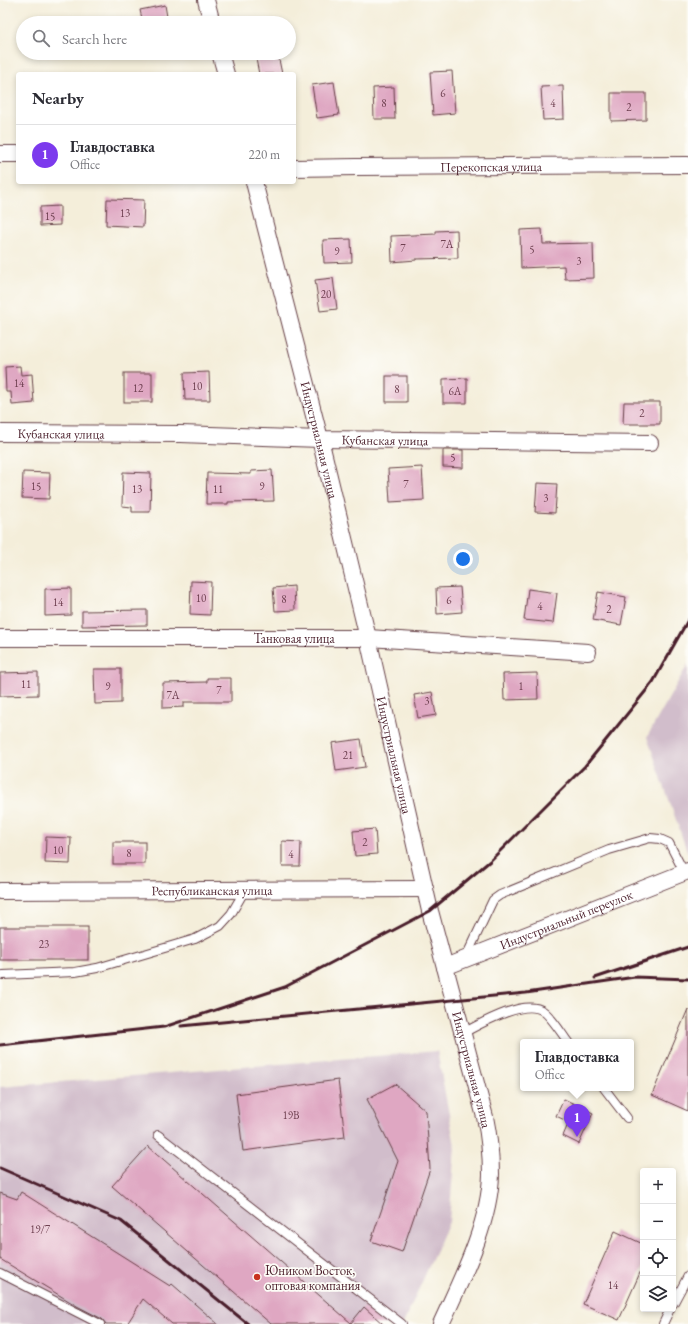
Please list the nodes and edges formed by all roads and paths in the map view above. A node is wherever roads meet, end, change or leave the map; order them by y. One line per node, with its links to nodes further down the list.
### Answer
1 (206, 0): 2 (street)
2 (210, 16)
3 (222, 60): 4 (street)
4 (225, 72)
5 (0, 154): 6 (street)
6 (16, 154)
7 (688, 165): 8 (street, Перекопская улица)
8 (296, 168)
9 (255, 184): 11 (street, Индустриальная улица)
10 (0, 433): 11 (street, Кубанская улица)
11 (320, 438): 12 (street, Кубанская улица); 14 (street, Индустриальная улица)
12 (650, 444)
13 (0, 638): 14 (street, Танковая улица)
14 (368, 638): 15 (street, Танковая улица); 17 (street, Индустриальная улица)
15 (588, 652)
16 (686, 872): 20 (street, Индустриальный переулок); 20 (lane)
17 (425, 889): 18 (street, Республиканская улица); 21 (street, Индустриальная улица)
18 (245, 890): 19 (street, Республиканская улица); 22 (lane)
19 (0, 891)
20 (465, 959): 21 (street, Индустриальный переулок)
21 (445, 967): 23 (street, Индустриальная улица)
22 (3, 975)
23 (463, 1033): 24 (lane); 34 (street, Индустриальная улица)
24 (566, 1039)
25 (606, 1091): 26 (lane)
26 (627, 1118)
27 (158, 1135): 33 (lane)
28 (0, 1272): 32 (lane)
29 (688, 1276): 30 (lane)
30 (676, 1298)
31 (668, 1312): 35 (lane)
32 (100, 1324)
33 (402, 1324)
34 (441, 1324)
35 (662, 1324)

